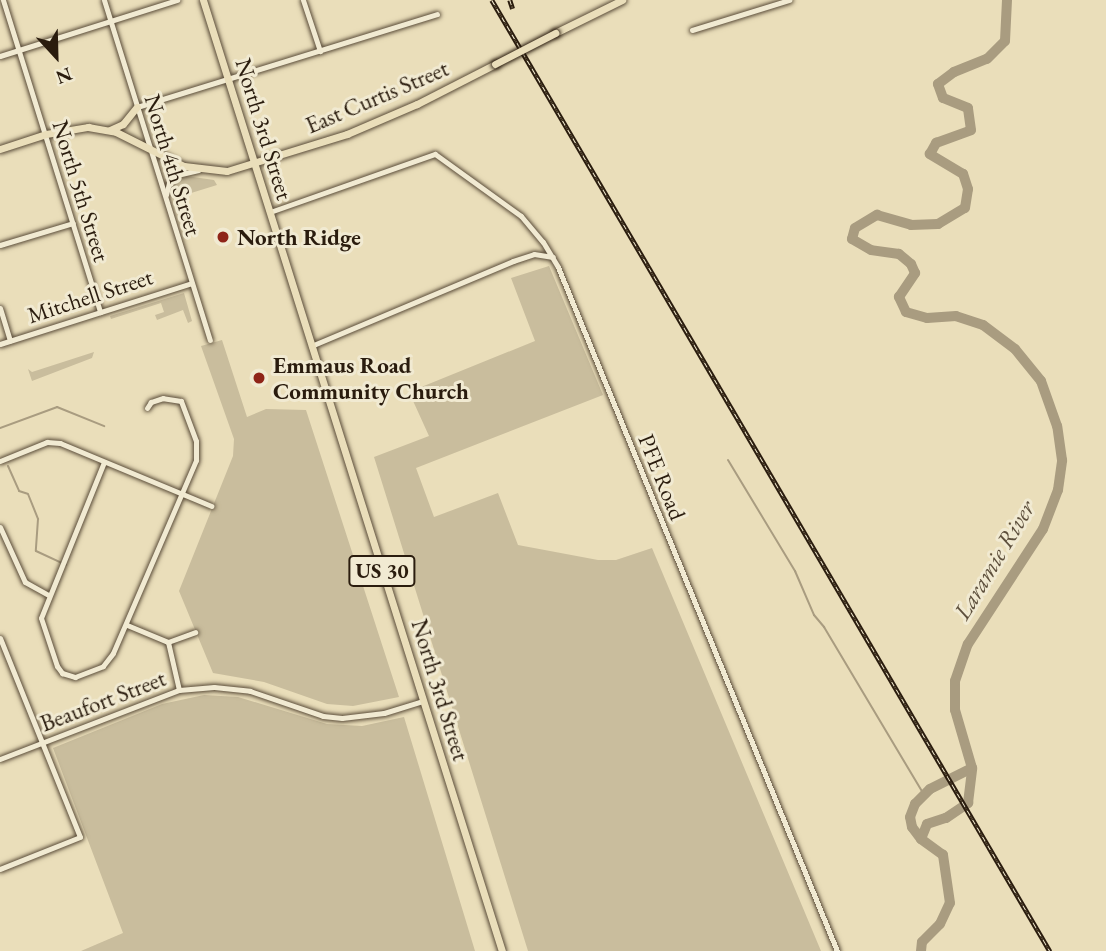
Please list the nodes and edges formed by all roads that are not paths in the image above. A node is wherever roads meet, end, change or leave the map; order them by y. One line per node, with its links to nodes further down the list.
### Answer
1 (3, 0): 11 (street, North 5th Street)
2 (104, 0): 9 (street, North 4th Street)
3 (177, 0): 9 (street)
4 (203, 0): 14 (main road, North 3rd Street)
5 (303, 0): 12 (street)
6 (622, 0): 20 (main road, East Curtis Street, bridge)
7 (789, 0): 10 (street)
8 (437, 14): 12 (street)
9 (110, 21): 11 (street); 15 (street, North 4th Street)
10 (692, 30)
11 (19, 50): 13 (street); 17 (street, North 5th Street)
12 (320, 51): 14 (street)
13 (0, 56)
14 (229, 80): 15 (street); 20 (main road, North 3rd Street)
15 (137, 107): 16 (main road); 19 (street, North 4th Street)
16 (110, 130): 17 (main road); 19 (main road, East Curtis Street)
17 (46, 134): 18 (main road); 24 (street, North 5th Street)
18 (0, 149)
19 (151, 151): 21 (main road, East Curtis Street); 22 (street, North 4th Street)
20 (256, 164): 21 (main road, East Curtis Street); 23 (main road, North 3rd Street / US 30)
21 (198, 170): 22 (street)
22 (165, 198): 27 (street, North 4th Street)
23 (270, 212): 26 (street, PFE Road); 33 (main road, North 3rd Street / US 30)
24 (73, 223): 25 (street); 29 (street, North 5th Street)
25 (0, 245)
26 (553, 257): 33 (street); 53 (street, PFE Road)
27 (191, 283): 29 (street, Mitchell Street); 30 (street, North 4th Street)
28 (0, 308): 31 (street)
29 (100, 312): 31 (street, Mitchell Street)
30 (210, 340)
31 (10, 341): 32 (street, Mitchell Street)
32 (0, 344)
33 (312, 346): 48 (main road, North 3rd Street / US 30)
34 (147, 408): 37 (street)
35 (0, 461): 36 (street)
36 (104, 462): 37 (street); 41 (street)
37 (182, 494): 38 (street); 42 (street)
38 (211, 506)
39 (0, 527): 40 (street)
40 (3, 543): 41 (street)
41 (48, 595): 42 (street)
42 (127, 625): 45 (street)
43 (195, 632): 45 (street)
44 (0, 638): 46 (street)
45 (168, 642): 47 (street)
46 (2, 649): 49 (street)
47 (179, 690): 48 (street, Beaufort Street); 49 (street, Beaufort Street)
48 (423, 701): 52 (main road, North 3rd Street / US 30)
49 (43, 743): 50 (street, Beaufort Street); 51 (street)
50 (0, 760)
51 (0, 869)
52 (502, 951)
53 (837, 951)

